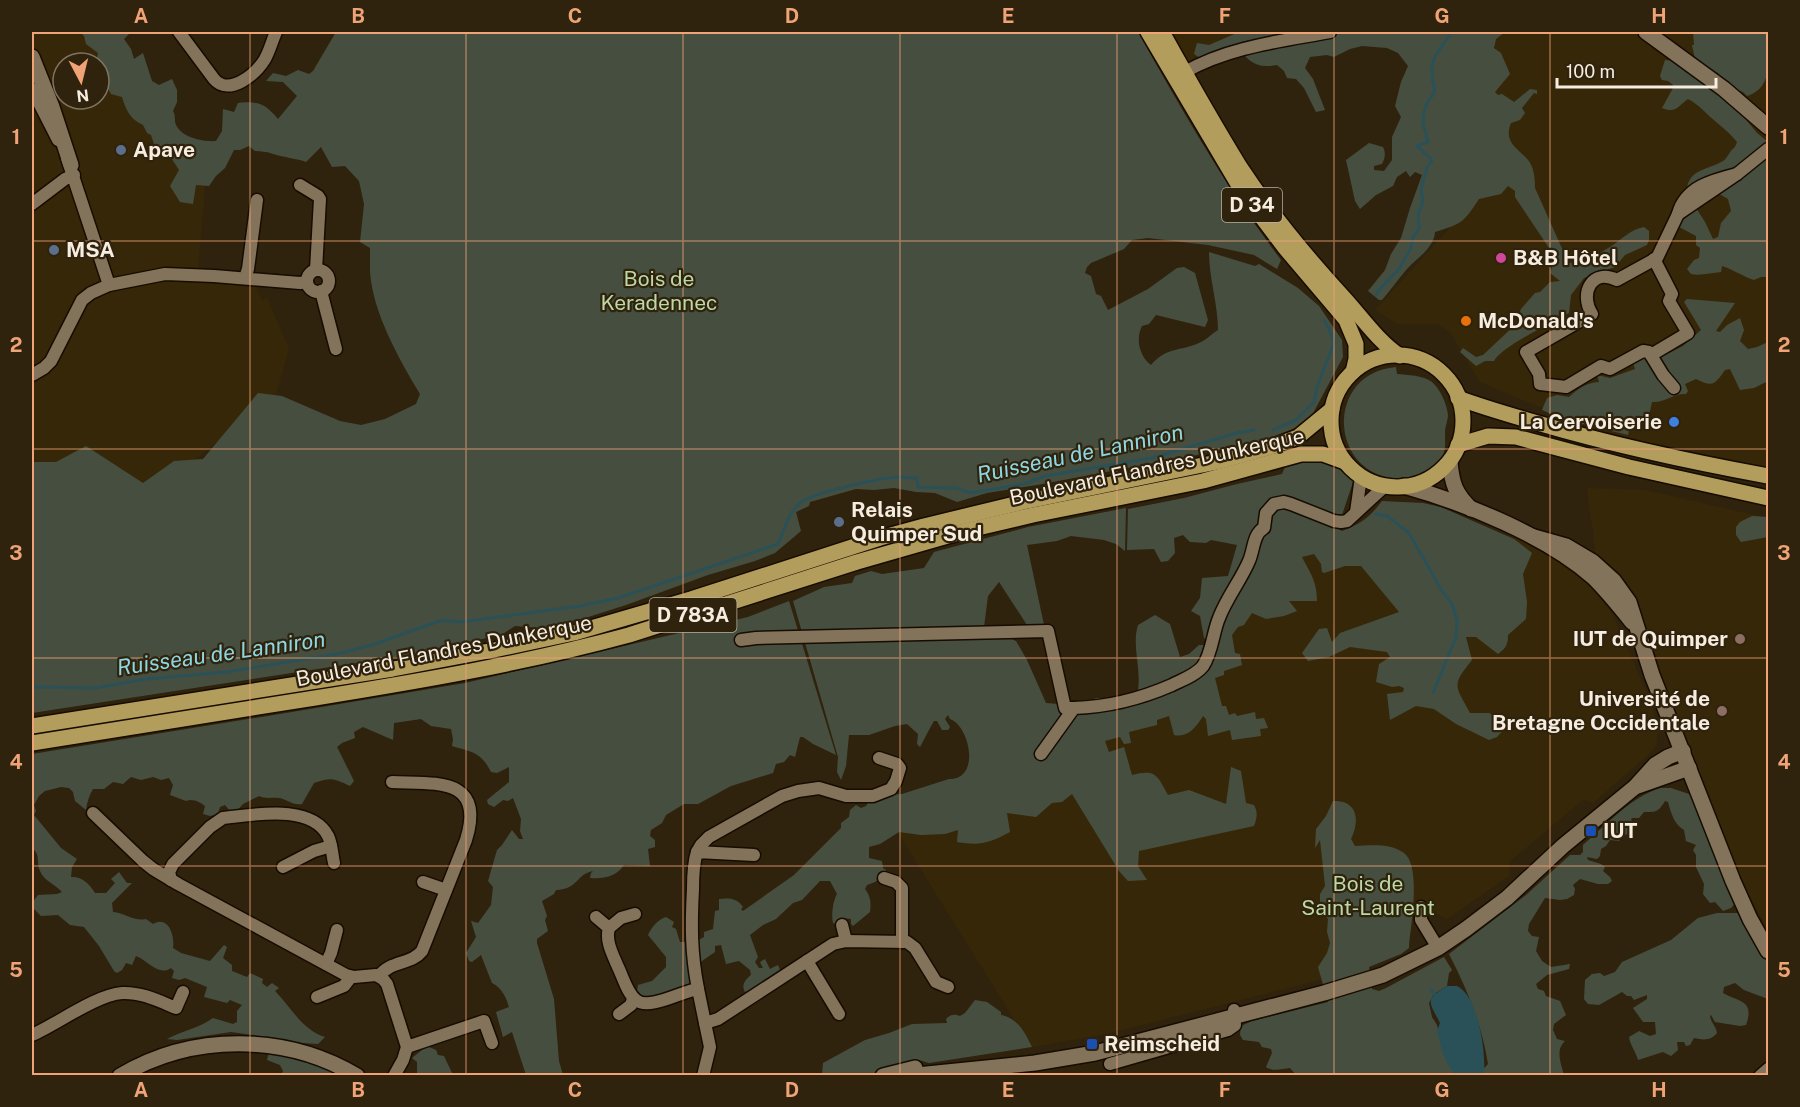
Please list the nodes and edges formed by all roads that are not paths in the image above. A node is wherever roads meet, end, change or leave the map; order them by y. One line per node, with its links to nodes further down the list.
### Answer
1 (179, 32): 2 (street)
2 (276, 32)
3 (1148, 32): 25 (main road, D 34)
4 (1162, 32): 8 (main road, D 34)
5 (1330, 32): 8 (street)
6 (1646, 32): 10 (street)
7 (32, 57): 12 (street)
8 (1185, 72): 24 (main road, D 34)
9 (32, 89): 12 (street)
10 (1768, 128)
11 (1768, 149): 16 (street)
12 (72, 170): 15 (street); 20 (street)
13 (300, 185): 17 (street)
14 (257, 200): 18 (street)
15 (32, 204)
16 (1654, 259): 23 (street); 23 (street)
17 (315, 270): 19 (street); 21 (street)
18 (245, 278): 19 (street); 20 (street)
19 (307, 282): 21 (street)
20 (110, 285): 26 (street)
21 (321, 291): 22 (street)
22 (336, 349)
23 (1651, 355): 27 (street)
24 (1401, 356): 25 (main road); 28 (main road)
25 (1353, 372): 29 (main road)
26 (32, 375)
27 (1674, 388)
28 (1458, 398): 30 (main road); 33 (main road)
29 (1332, 409): 31 (main road); 42 (main road, Boulevard Flandres Dunkerque / D 783A)
30 (1458, 445): 32 (main road); 37 (main road)
31 (1345, 462): 34 (main road); 43 (main road, Boulevard Flandres Dunkerque / D 783A)
32 (1450, 462): 36 (main road); 38 (street)
33 (1768, 476)
34 (1361, 477): 35 (main road); 39 (street)
35 (1385, 486): 36 (main road); 39 (street)
36 (1404, 486): 38 (street)
37 (1768, 498)
38 (1471, 509): 44 (street)
39 (1356, 512): 41 (street)
40 (741, 640): 41 (street)
41 (1074, 708): 45 (street)
42 (32, 726)
43 (32, 743)
44 (1683, 751): 47 (street); 49 (street)
45 (1041, 754)
46 (879, 758): 52 (street)
47 (1689, 768): 49 (street); 69 (street)
48 (392, 782): 59 (street)
49 (1635, 787): 68 (street)
50 (93, 813): 57 (street)
51 (331, 846): 54 (street); 55 (street); 57 (street)
52 (697, 852): 53 (street); 75 (street)
53 (754, 855)
54 (334, 863)
55 (284, 867)
56 (884, 878): 67 (street)
57 (171, 880): 71 (street)
58 (423, 882): 59 (street)
59 (446, 890): 72 (street)
60 (1421, 908): 68 (street)
61 (635, 914): 64 (street)
62 (596, 917): 64 (street)
63 (842, 925): 66 (street)
64 (609, 928): 78 (street)
65 (337, 930): 71 (street)
66 (846, 941): 67 (street); 70 (street)
67 (902, 942): 74 (street)
68 (1435, 944): 79 (street)
69 (1768, 951)
70 (807, 961): 81 (street); 82 (street)
71 (326, 964): 73 (street)
72 (379, 976): 73 (street); 86 (street)
73 (351, 977): 77 (street)
74 (948, 987)
75 (698, 989): 78 (street); 82 (street)
76 (183, 992): 83 (street)
77 (317, 997)
78 (633, 999): 80 (street)
79 (1235, 1013): 85 (street); 87 (street)
80 (619, 1014)
81 (839, 1014)
82 (705, 1023): 94 (street)
83 (32, 1035)
84 (492, 1043): 86 (street)
85 (1120, 1044): 87 (street); 89 (street)
86 (407, 1047): 93 (street)
87 (1133, 1058): 88 (street)
88 (1110, 1064)
89 (1023, 1066): 95 (street); 96 (street)
90 (1768, 1070): 97 (street)
91 (120, 1076): 92 (street)
92 (357, 1076)
93 (393, 1076)
94 (703, 1076)
95 (883, 1076)
96 (907, 1076)
97 (1760, 1076)

